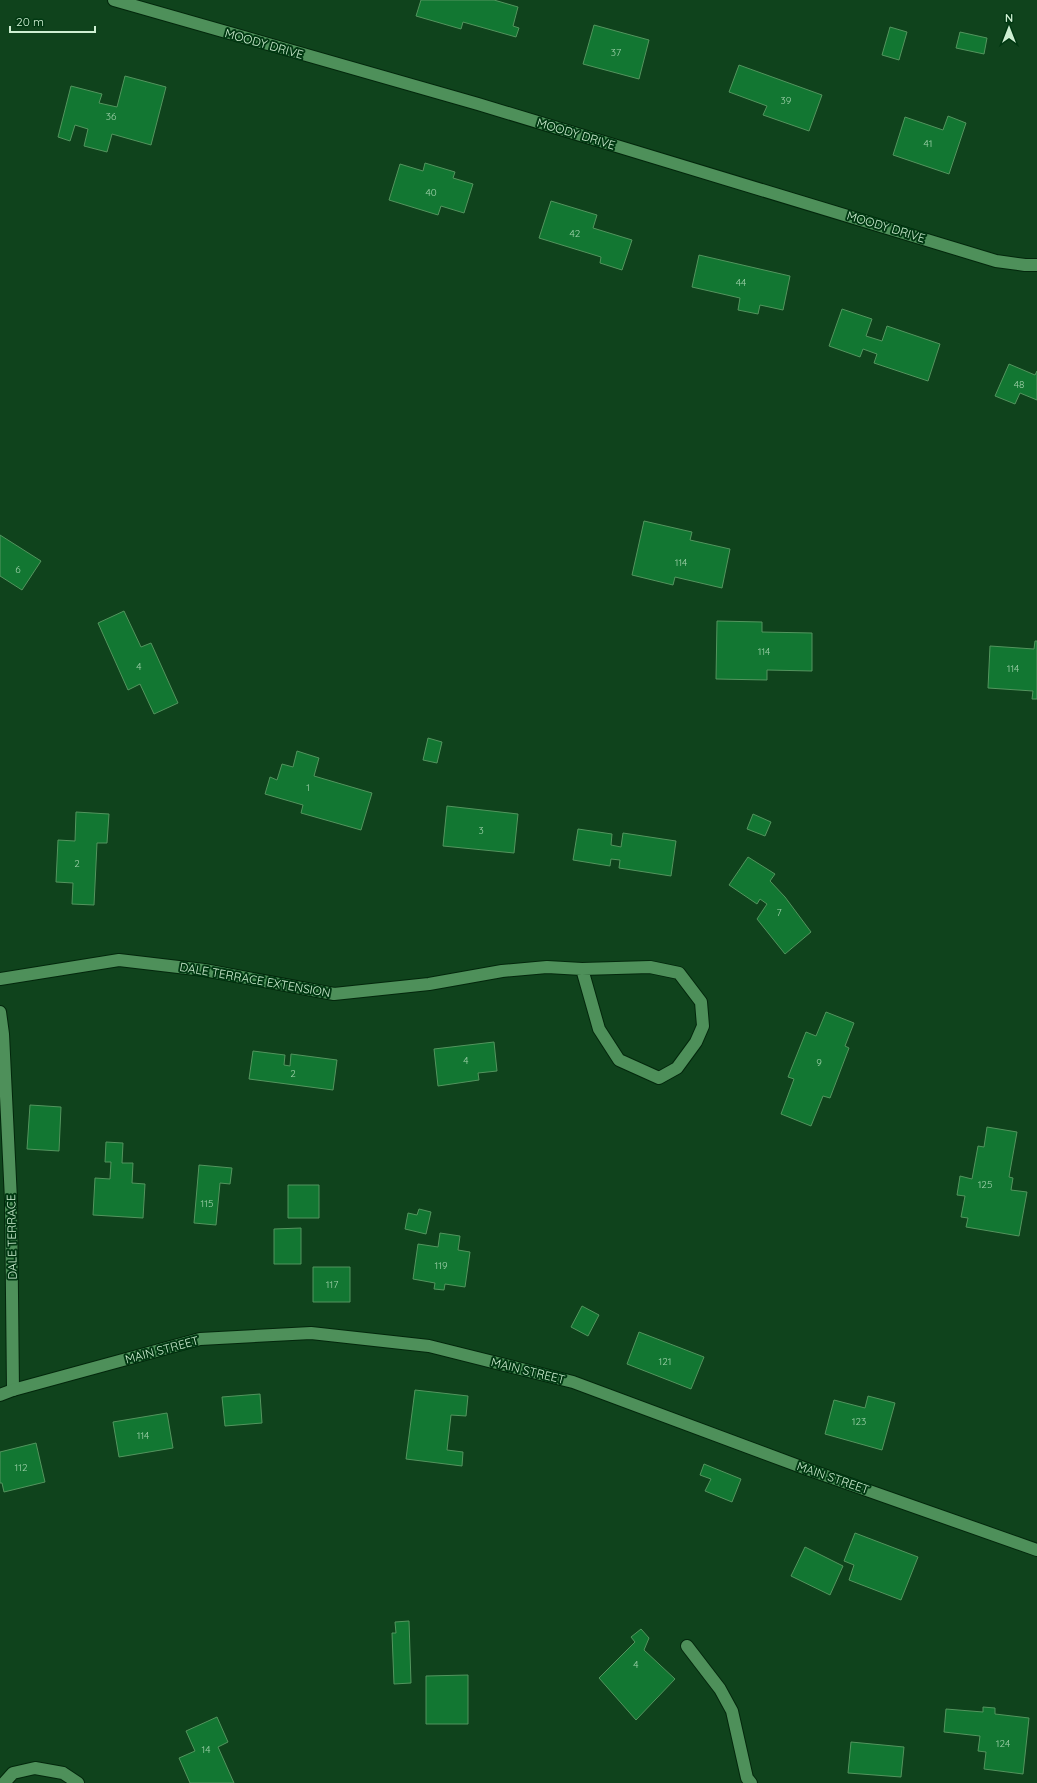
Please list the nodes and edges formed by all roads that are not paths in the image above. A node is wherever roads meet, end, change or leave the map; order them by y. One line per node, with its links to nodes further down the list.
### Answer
1 (114, 0): 2 (street, MOODY DRIVE)
2 (1037, 265)
3 (582, 969): 3 (street, DALE TERRACE EXTENSION); 4 (street, DALE TERRACE EXTENSION)
4 (0, 979)
5 (0, 1012): 6 (street, DALE TERRACE)
6 (13, 1390): 7 (street, MAIN STREET); 8 (street, MAIN STREET)
7 (0, 1396)
8 (1037, 1550)
9 (687, 1646): 12 (street)
10 (4, 1783): 11 (street)
11 (78, 1783)
12 (751, 1783)

